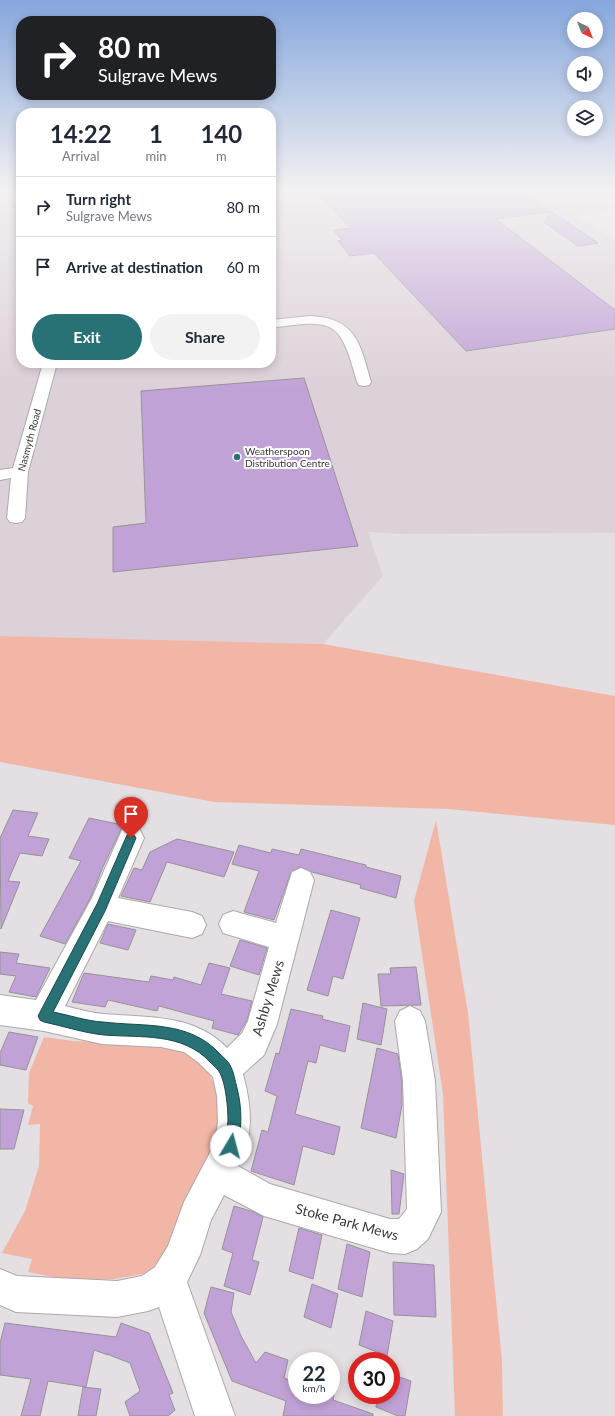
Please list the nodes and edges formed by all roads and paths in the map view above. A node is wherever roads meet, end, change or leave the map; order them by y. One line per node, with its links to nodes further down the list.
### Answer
1 (276, 323): 3 (street)
2 (49, 368): 4 (street, Nasmyth Road)
3 (364, 382)
4 (20, 472): 5 (street); 6 (street, Nasmyth Road)
5 (0, 474)
6 (16, 518)
7 (131, 838): 9 (street)
8 (301, 880): 12 (street, Ashby Mews)
9 (101, 907): 11 (street); 14 (street)
10 (233, 924): 12 (street)
11 (192, 925)
12 (286, 939): 16 (street, Ashby Mews)
13 (0, 1010): 14 (street)
14 (44, 1016): 16 (street)
15 (410, 1021): 17 (street, Stoke Park Mews)
16 (226, 1069): 17 (street)
17 (217, 1173): 18 (street)
18 (168, 1280): 19 (street); 20 (street)
19 (0, 1287)
20 (215, 1416)

